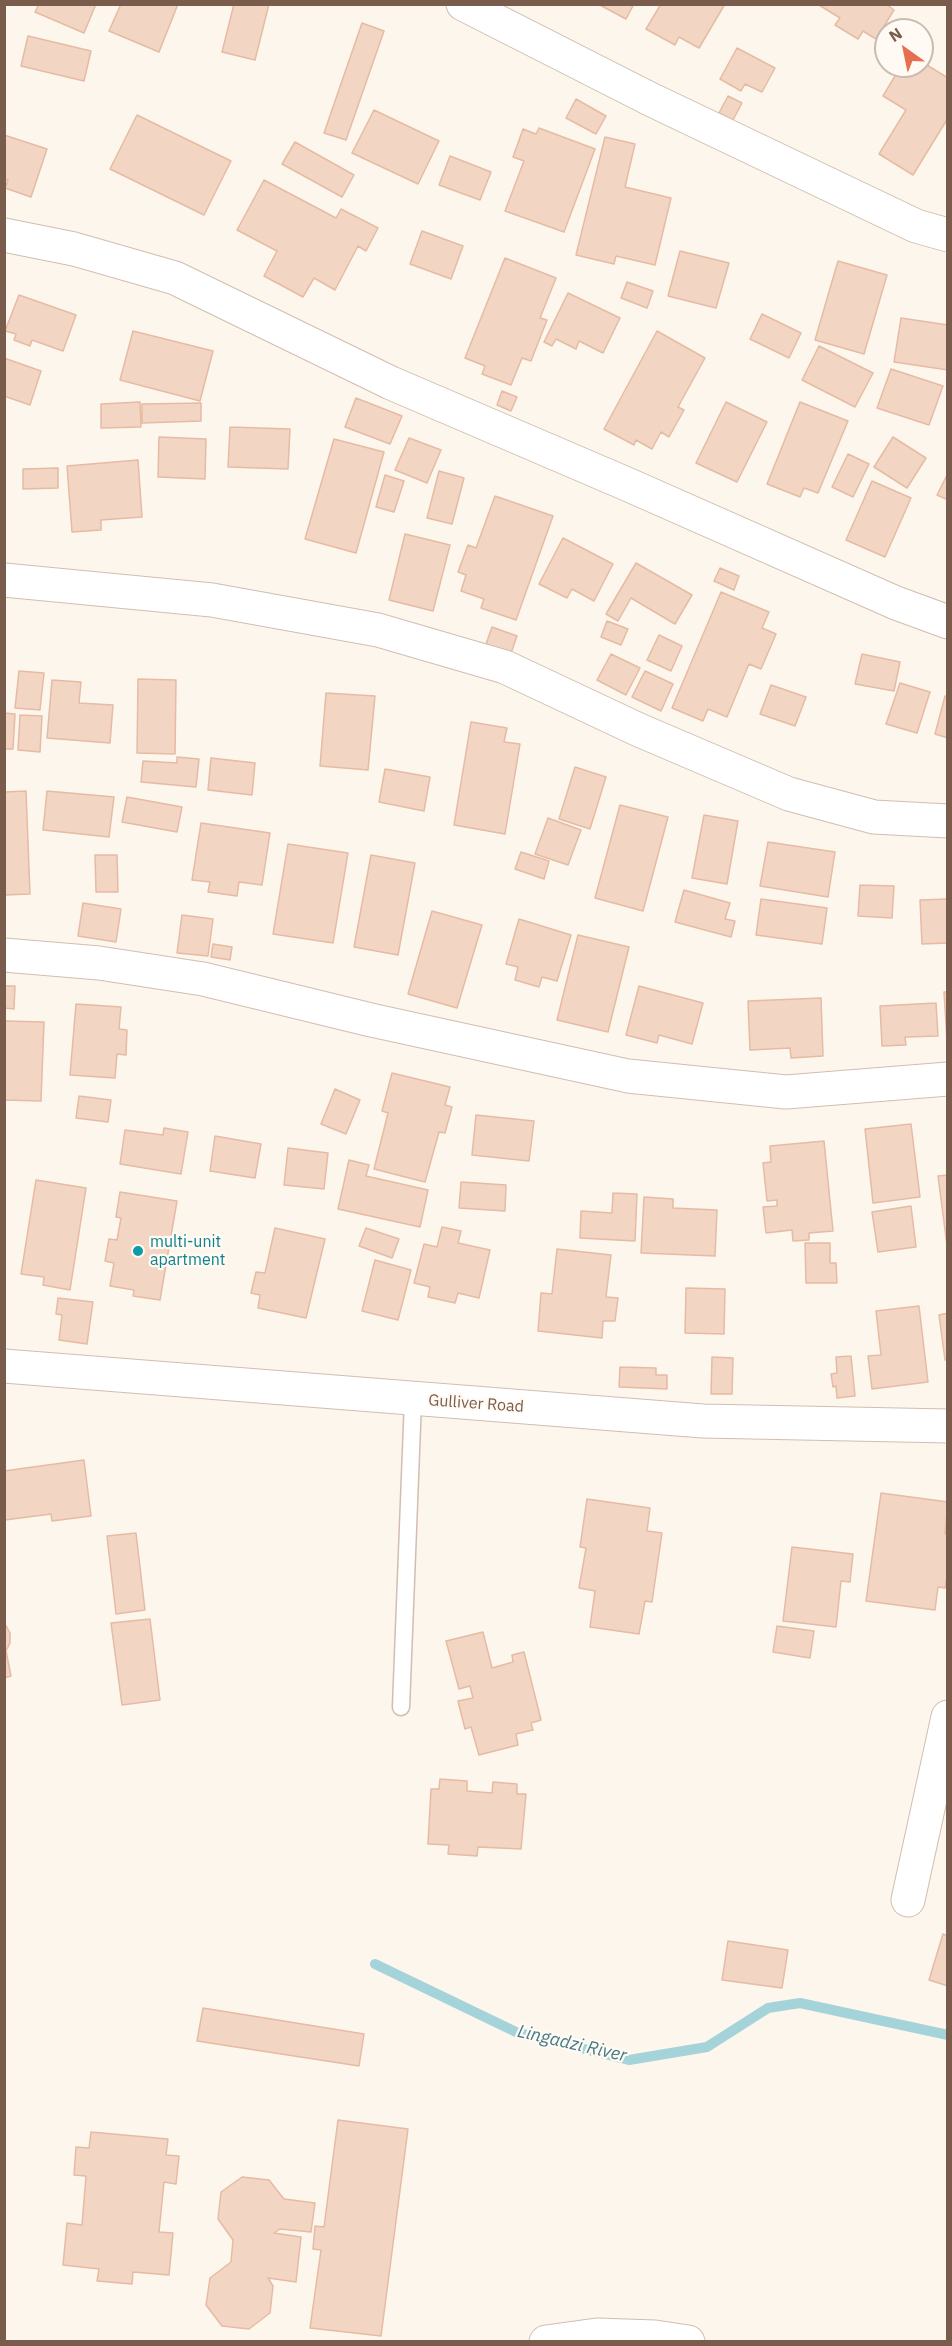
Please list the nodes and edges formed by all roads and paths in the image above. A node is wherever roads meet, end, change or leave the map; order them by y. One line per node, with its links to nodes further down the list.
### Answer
1 (463, 4): 3 (street)
2 (4, 235): 5 (street)
3 (948, 235)
4 (4, 580): 6 (street)
5 (948, 622)
6 (948, 821)
7 (4, 955): 8 (street)
8 (948, 1078)
9 (4, 1366): 10 (street, Gulliver Road)
10 (413, 1400): 11 (street, Gulliver Road); 12 (lane)
11 (948, 1426)
12 (401, 1707)
13 (948, 1717): 14 (street)
14 (908, 1900)
15 (546, 2342): 16 (street)
16 (688, 2342)

